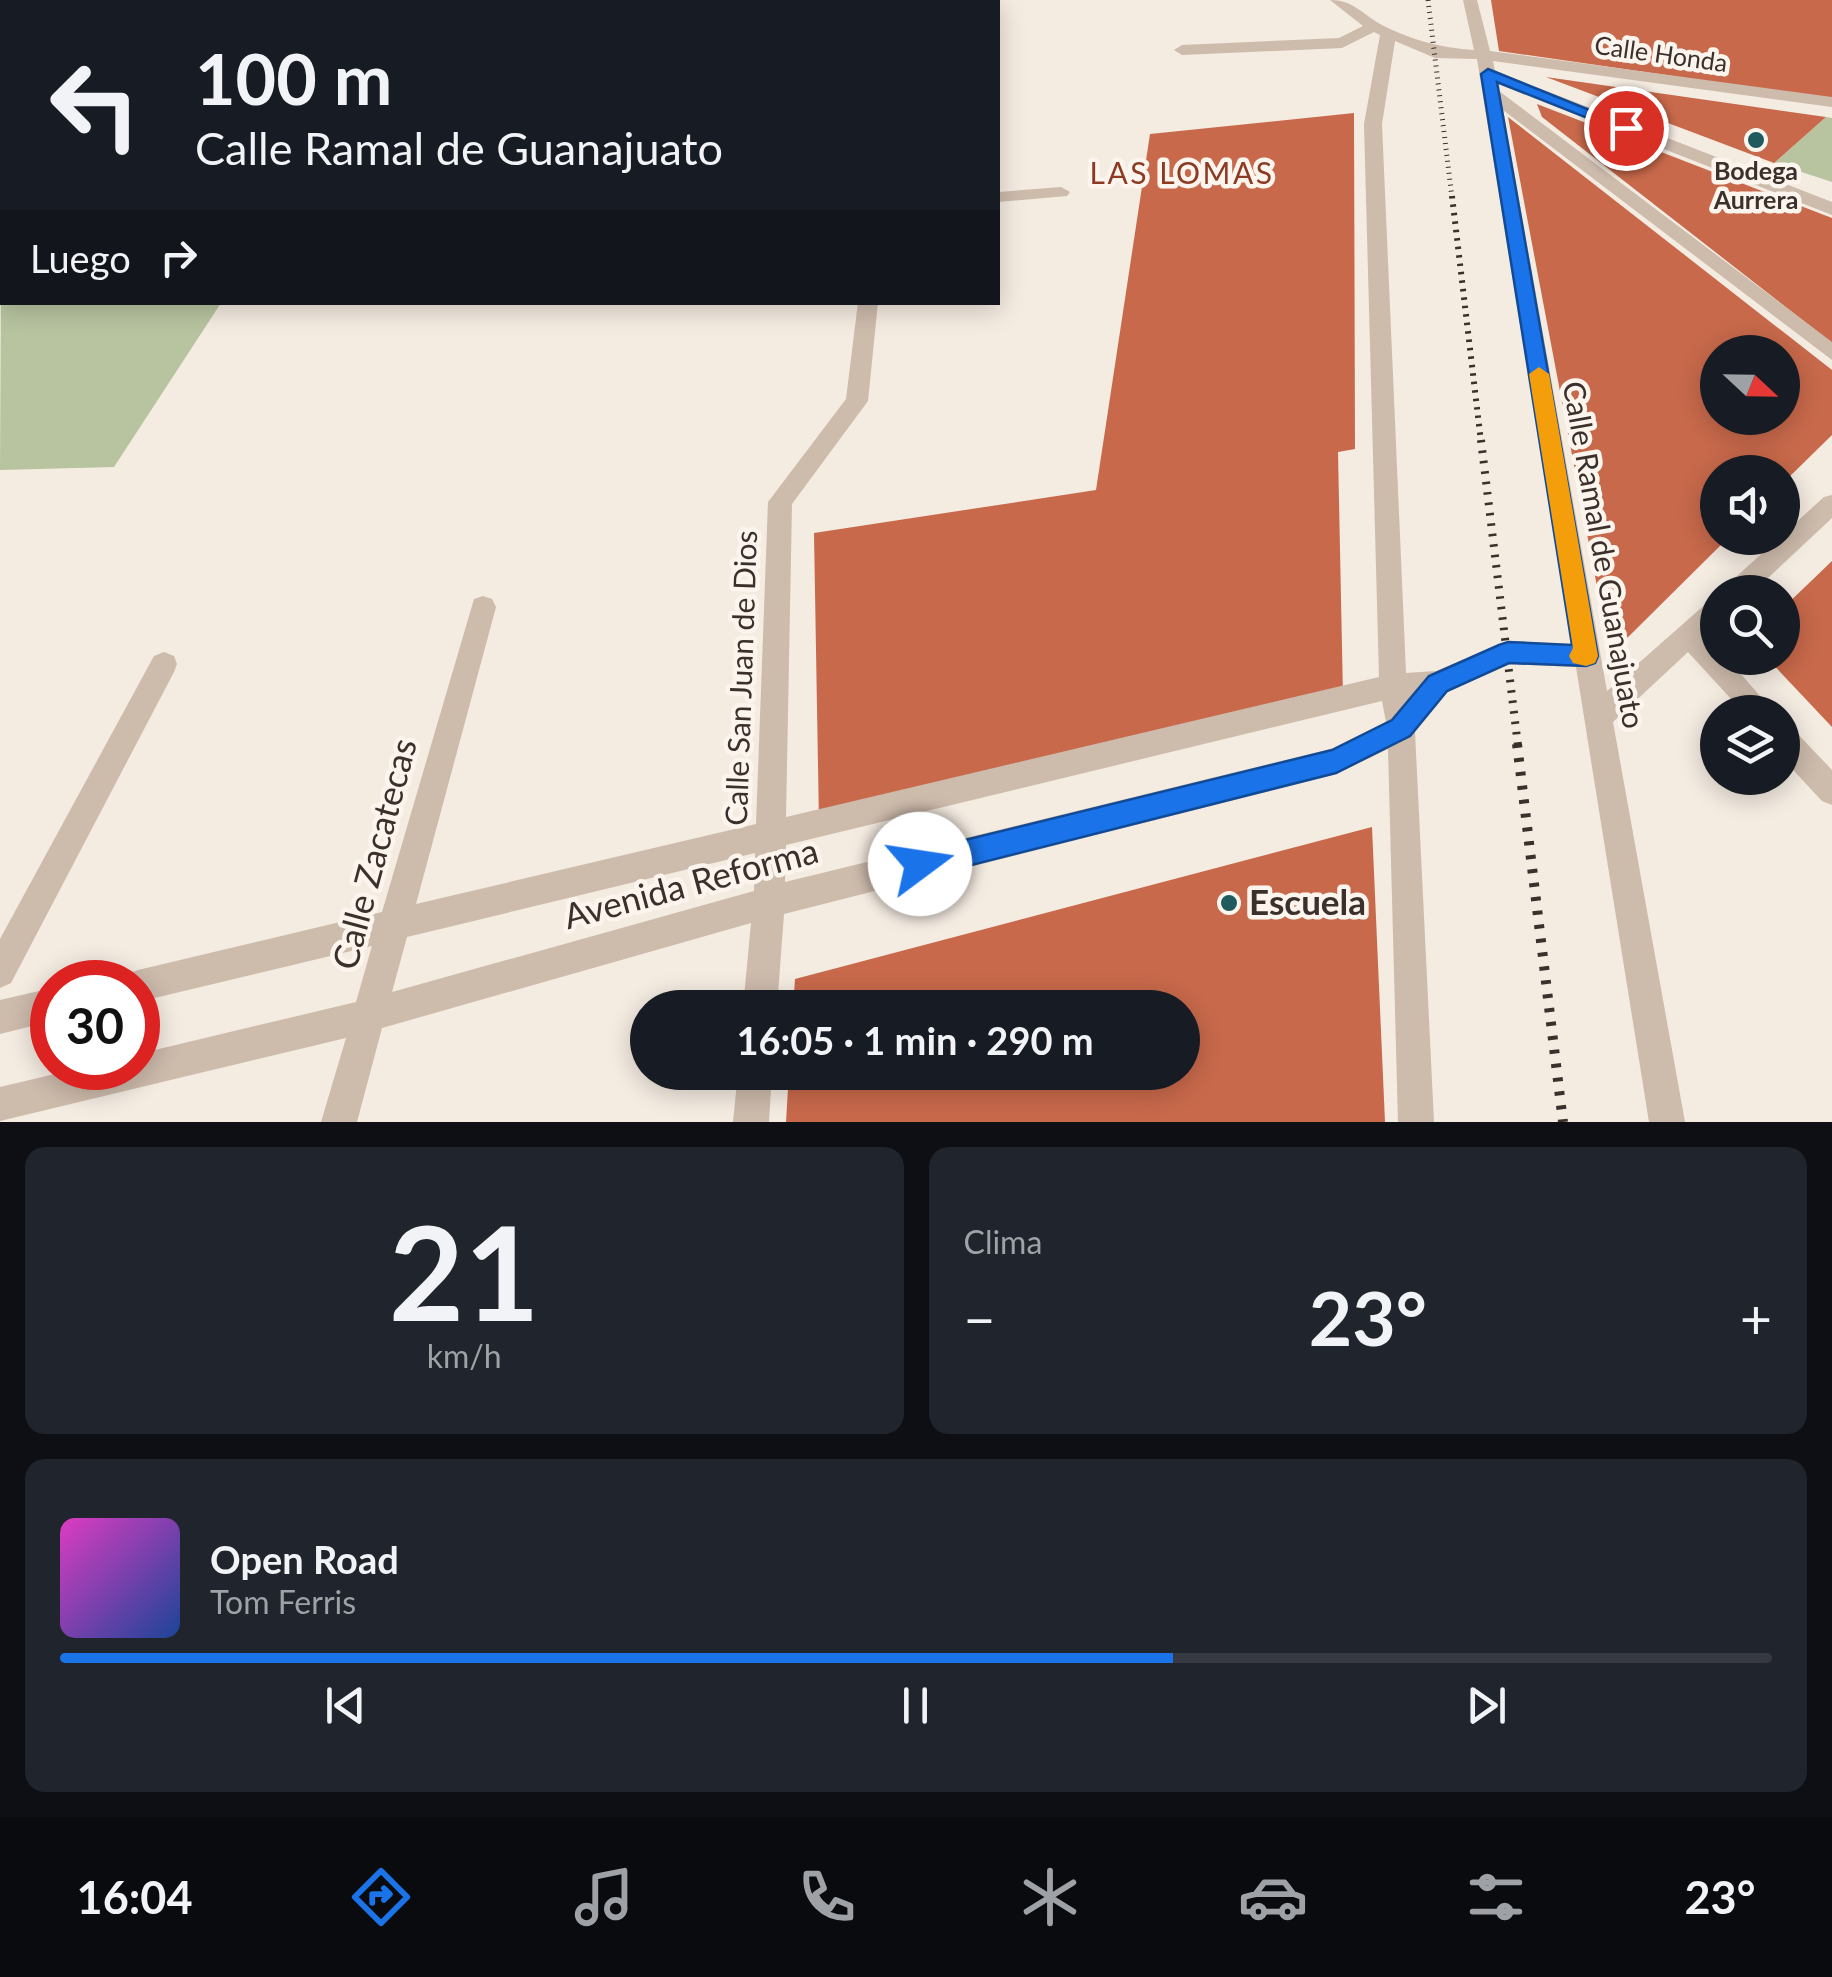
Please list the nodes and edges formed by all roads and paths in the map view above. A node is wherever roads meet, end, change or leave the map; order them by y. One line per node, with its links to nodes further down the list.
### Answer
1 (1336, 0): 3 (street)
2 (1470, 0): 5 (street, Calle Ramal de Guanajuato)
3 (1381, 31): 4 (street); 5 (street); 20 (street)
4 (1182, 50)
5 (1487, 74): 6 (street, Calle Honda); 9 (street); 11 (street); 17 (street, Calle Ramal de Guanajuato)
6 (1832, 102)
7 (1061, 192): 8 (street)
8 (1000, 198)
9 (1832, 209)
10 (868, 305): 26 (street, Calle San Juan de Dios)
11 (1832, 353)
12 (1832, 504): 13 (street)
13 (1755, 575)
14 (482, 606): 28 (street, Calle Zacatecas)
15 (1700, 625): 16 (street)
16 (1689, 635): 21 (street); 22 (street)
17 (1586, 656): 19 (street, Avenida Reforma); 22 (street, Calle Ramal de Guanajuato)
18 (164, 664): 29 (street)
19 (1438, 684): 20 (street, Avenida Reforma); 23 (street, Avenida Reforma)
20 (1393, 686): 23 (street); 26 (street, Avenida Reforma)
21 (1744, 695)
22 (1597, 718): 40 (street, Calle Ramal de Guanajuato)
23 (1401, 728): 27 (street, Avenida Reforma); 39 (street)
24 (1800, 756): 25 (street)
25 (1832, 791)
26 (770, 836): 27 (street, Calle San Juan de Dios); 28 (street, Avenida Reforma)
27 (769, 902): 31 (street, Calle San Juan de Dios); 33 (street, Avenida Reforma)
28 (394, 927): 30 (street, Avenida Reforma); 33 (street, Calle Zacatecas)
29 (0, 972)
30 (160, 981)
31 (762, 990)
32 (30, 1010): 34 (street)
33 (370, 1014): 36 (street, Avenida Reforma); 37 (street, Calle Zacatecas)
34 (0, 1017)
35 (753, 1090): 38 (street)
36 (0, 1104)
37 (339, 1122)
38 (750, 1122)
39 (1416, 1122)
40 (1667, 1122)

